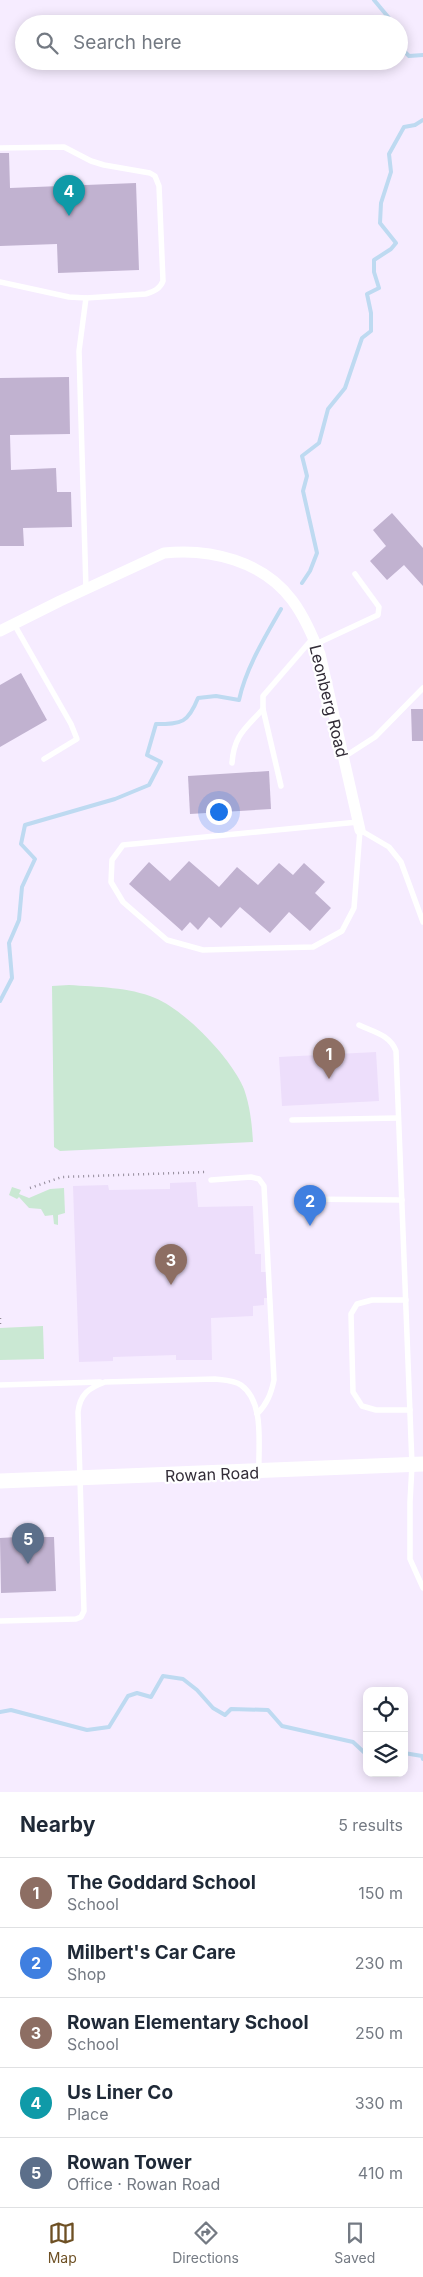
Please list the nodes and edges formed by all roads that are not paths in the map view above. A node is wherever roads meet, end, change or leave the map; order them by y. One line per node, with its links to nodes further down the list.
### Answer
1 (0, 148): 3 (lane)
2 (0, 282): 3 (lane)
3 (86, 298): 5 (lane)
4 (355, 574): 8 (lane)
5 (86, 589): 6 (street, Leonberg Road); 8 (street, Leonberg Road)
6 (14, 624): 7 (street, Leonberg Road); 12 (lane)
7 (0, 631)
8 (314, 641): 10 (lane); 11 (street, Leonberg Road)
9 (423, 688): 11 (lane)
10 (263, 709): 13 (lane); 14 (lane)
11 (344, 757): 15 (street, Leonberg Road)
12 (44, 759)
13 (232, 764)
14 (281, 786)
15 (359, 826): 15 (lane); 16 (lane)
16 (423, 922)
17 (359, 1025): 18 (lane)
18 (398, 1118): 19 (lane); 22 (lane)
19 (292, 1120)
20 (211, 1180): 27 (lane)
21 (299, 1198): 22 (lane)
22 (402, 1200): 23 (lane)
23 (406, 1300): 26 (lane); 26 (lane)
24 (105, 1382): 25 (lane); 27 (lane); 30 (lane)
25 (0, 1384)
26 (410, 1410): 28 (lane)
27 (257, 1414): 29 (lane)
28 (418, 1465): 29 (street, Rowan Road); 32 (lane)
29 (259, 1472): 30 (street, Rowan Road)
30 (80, 1479): 31 (street, Rowan Road); 33 (lane)
31 (0, 1481)
32 (423, 1588)
33 (0, 1621)

